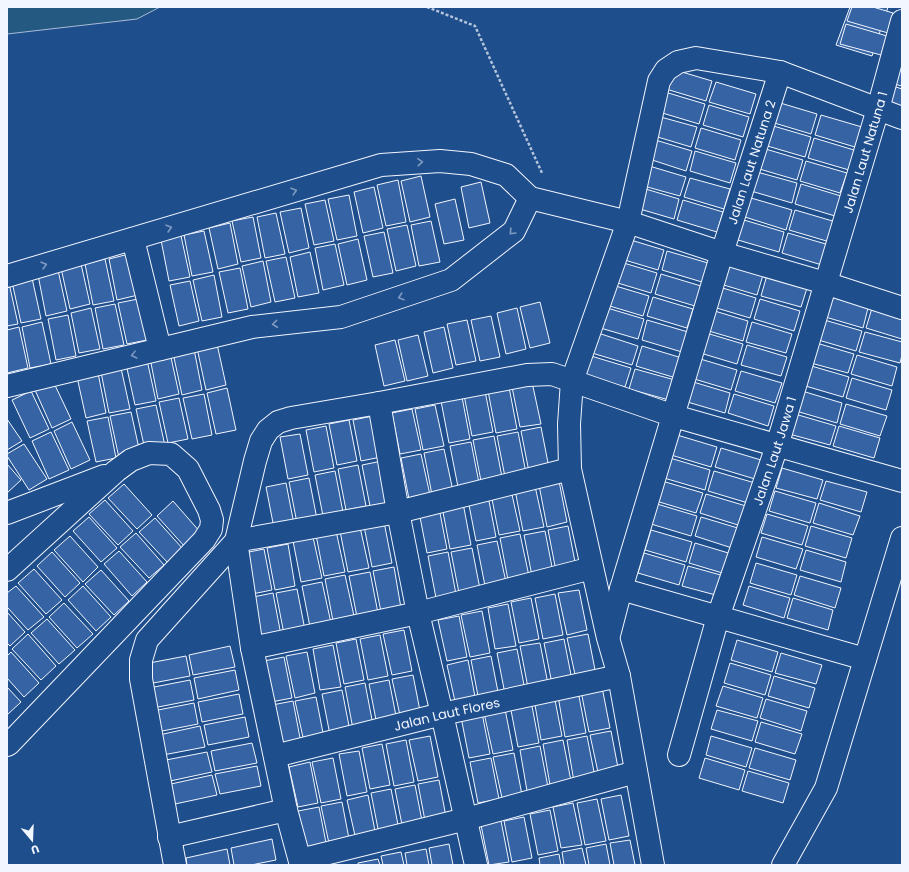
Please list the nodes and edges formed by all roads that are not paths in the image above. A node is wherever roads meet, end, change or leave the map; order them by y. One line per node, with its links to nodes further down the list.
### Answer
1 (902, 21): 3 (street, Jalan Laut Natuna 1)
2 (780, 72): 3 (street); 6 (street); 8 (street, Jalan Laut Natuna 2)
3 (878, 109): 4 (street); 10 (street, Jalan Laut Natuna 1)
4 (902, 118)
5 (530, 198): 6 (street); 7 (street, one-way to 5); 12 (street, one-way to 12)
6 (628, 222): 8 (street); 13 (street)
7 (133, 239): 9 (street, one-way to 7); 12 (street)
8 (722, 253): 10 (street); 16 (street, Jalan Laut Natuna 2)
9 (7, 276)
10 (825, 283): 11 (street); 17 (street, Jalan Laut Jawa 1)
11 (902, 308)
12 (160, 349): 14 (street, one-way to 14)
13 (572, 381): 15 (street); 16 (street); 18 (street)
14 (7, 386)
15 (379, 403): 21 (street); 24 (street)
16 (674, 416): 17 (street); 27 (street, Jalan Laut Natuna 2)
17 (777, 446): 20 (street); 29 (street, Jalan Laut Jawa 1)
18 (570, 469): 21 (street); 25 (street)
19 (116, 471): 22 (street); 26 (street); 35 (street)
20 (902, 481)
21 (398, 512): 24 (street); 28 (street)
22 (7, 513)
23 (902, 538): 32 (street)
24 (236, 541): 31 (street); 41 (street)
25 (592, 568): 28 (street); 30 (street)
26 (7, 570)
27 (622, 589): 29 (street); 30 (street, Jalan Laut Natuna 2)
28 (418, 613): 31 (street); 34 (street)
29 (718, 617): 32 (street); 36 (street, Jalan Laut Jawa 1)
30 (608, 638): 33 (street)
31 (252, 648): 37 (street)
32 (864, 659): 46 (street)
33 (619, 676): 34 (street, Jalan Laut Flores); 38 (street)
34 (442, 714): 37 (street, Jalan Laut Flores); 40 (street)
35 (7, 745)
36 (679, 755)
37 (275, 756): 39 (street)
38 (636, 772): 40 (street); 45 (street)
39 (286, 810): 41 (street); 42 (street)
40 (466, 818): 42 (street); 44 (street)
41 (169, 837): 43 (street)
42 (301, 863)
43 (175, 865)
44 (476, 865)
45 (653, 865)
46 (783, 865)

